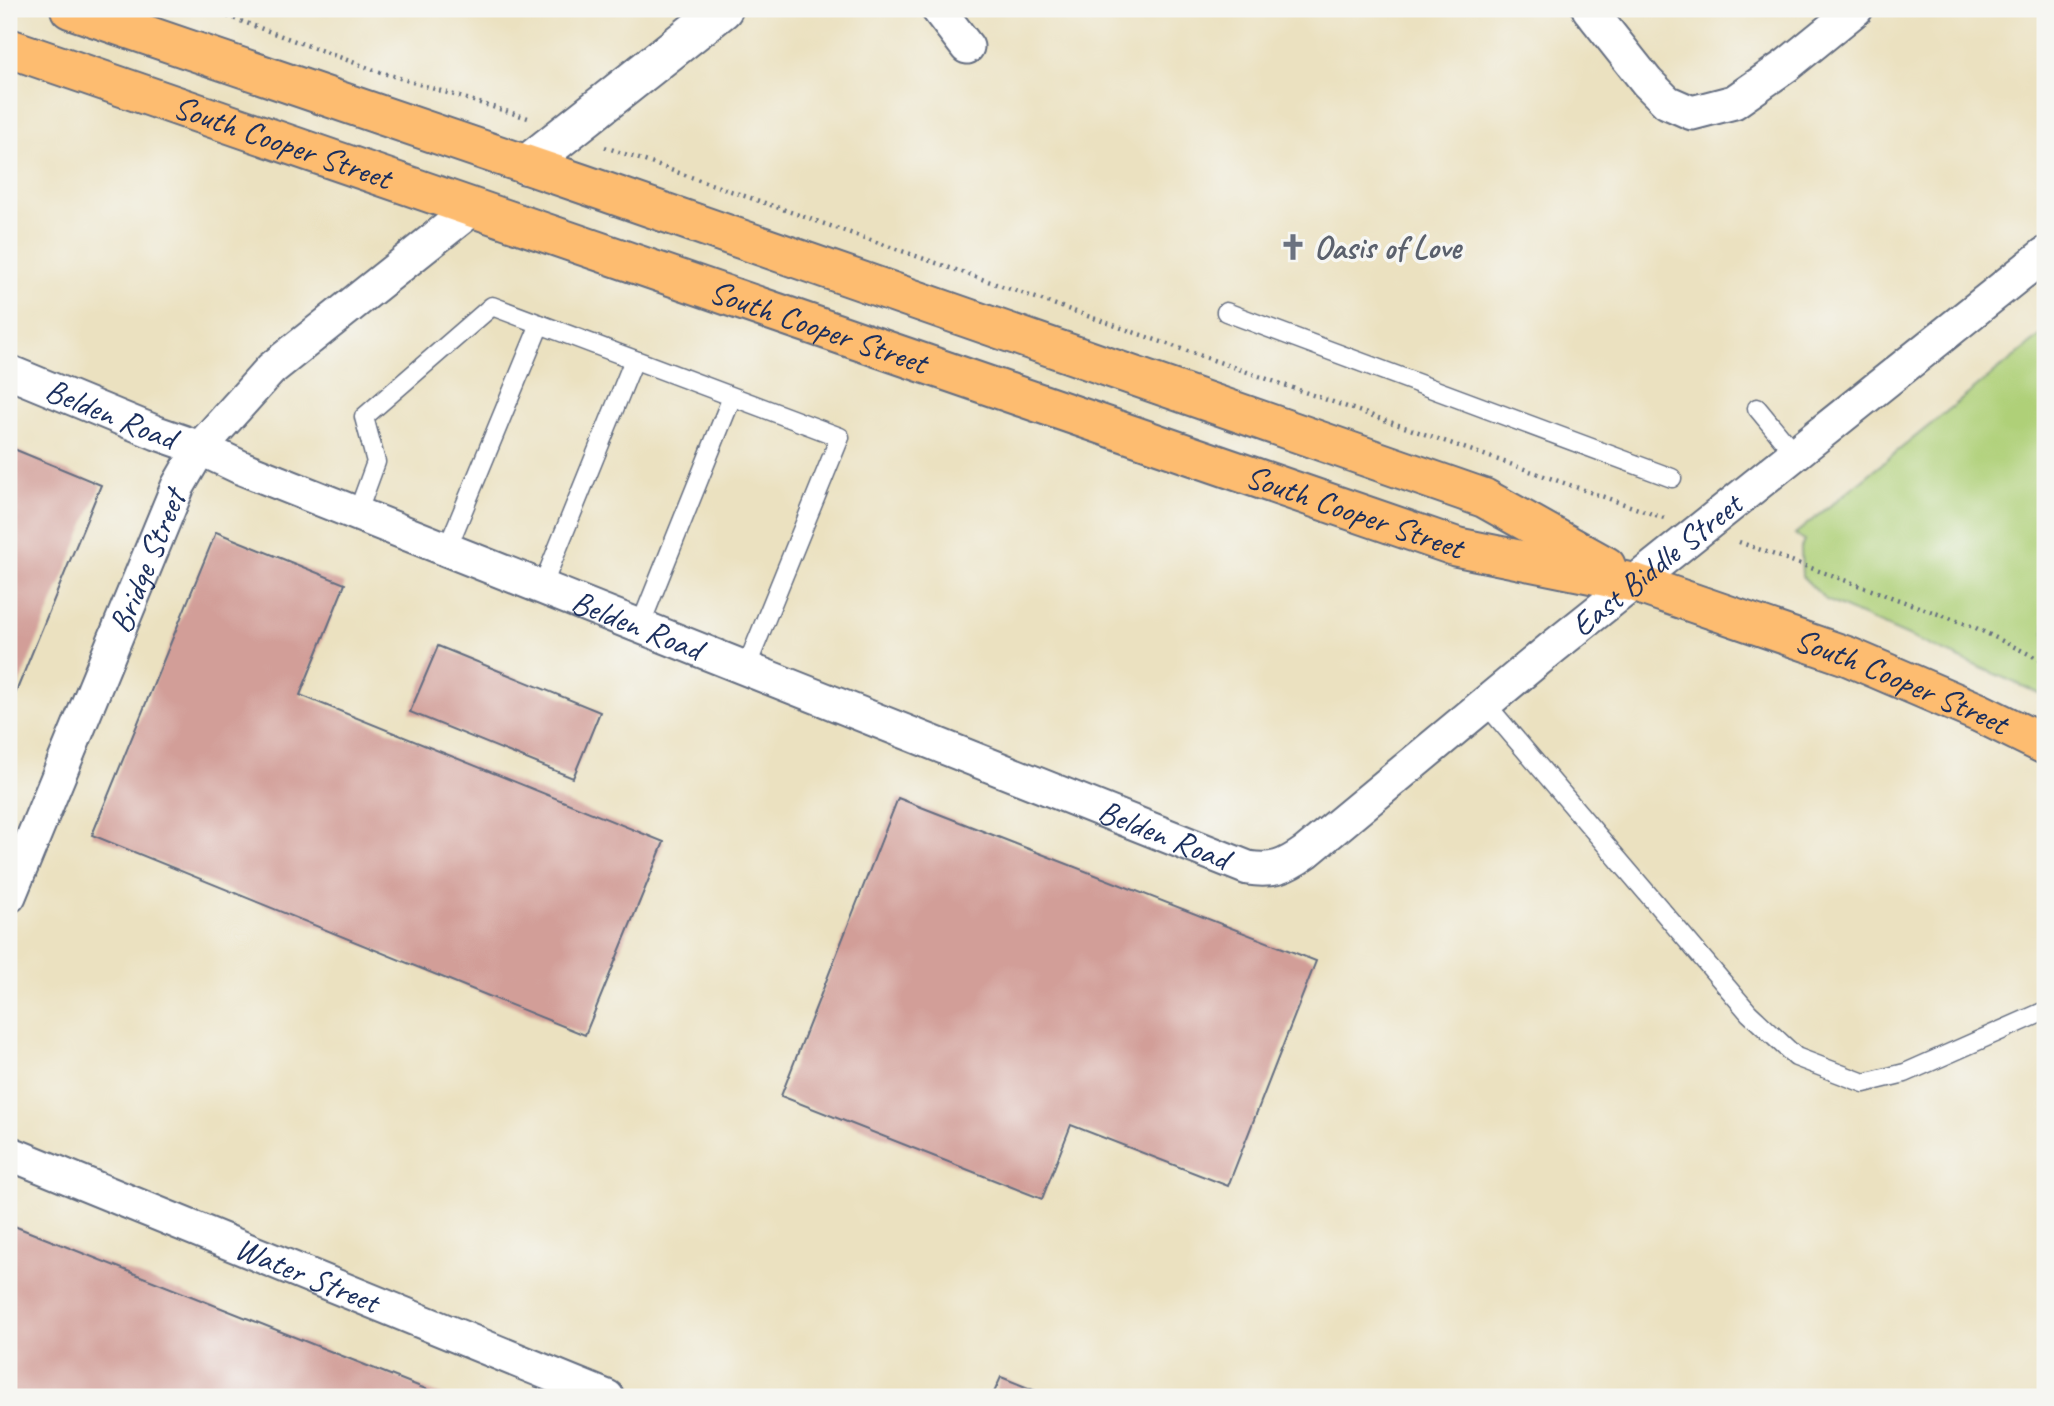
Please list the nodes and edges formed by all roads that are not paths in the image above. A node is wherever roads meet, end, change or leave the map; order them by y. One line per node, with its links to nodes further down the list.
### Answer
1 (70, 9): 8 (main road, South Cooper Street)
2 (723, 9): 8 (street)
3 (938, 9): 6 (street)
4 (1589, 9): 5 (street)
5 (1856, 9)
6 (968, 47)
7 (9, 48): 9 (main road, South Cooper Street)
8 (526, 164): 9 (main road); 22 (main road, South Cooper Street)
9 (473, 208): 17 (street, Bridge Street); 22 (main road, South Cooper Street)
10 (2045, 254): 18 (street, East Biddle Street)
11 (1226, 312): 19 (lane)
12 (540, 324): 13 (lane); 20 (lane); 21 (lane)
13 (634, 360): 15 (lane); 23 (lane)
14 (9, 372): 17 (street, Belden Road)
15 (732, 397): 24 (lane); 25 (lane)
16 (1757, 408): 18 (lane)
17 (200, 448): 20 (street, Belden Road); 29 (street, Bridge Street)
18 (1795, 454): 22 (street, East Biddle Street)
19 (1672, 478)
20 (357, 514): 21 (street, Belden Road)
21 (447, 549): 23 (street, Belden Road)
22 (1635, 583): 26 (street, East Biddle Street); 27 (main road, South Cooper Street)
23 (542, 587): 24 (street, Belden Road)
24 (640, 626): 25 (street, Belden Road)
25 (746, 668): 28 (street, Belden Road)
26 (1485, 703): 28 (street, East Biddle Street); 30 (lane)
27 (2045, 746)
28 (1266, 871)
29 (9, 896)
30 (2045, 1011)
31 (9, 1153): 32 (street, Water Street)
32 (607, 1397)

